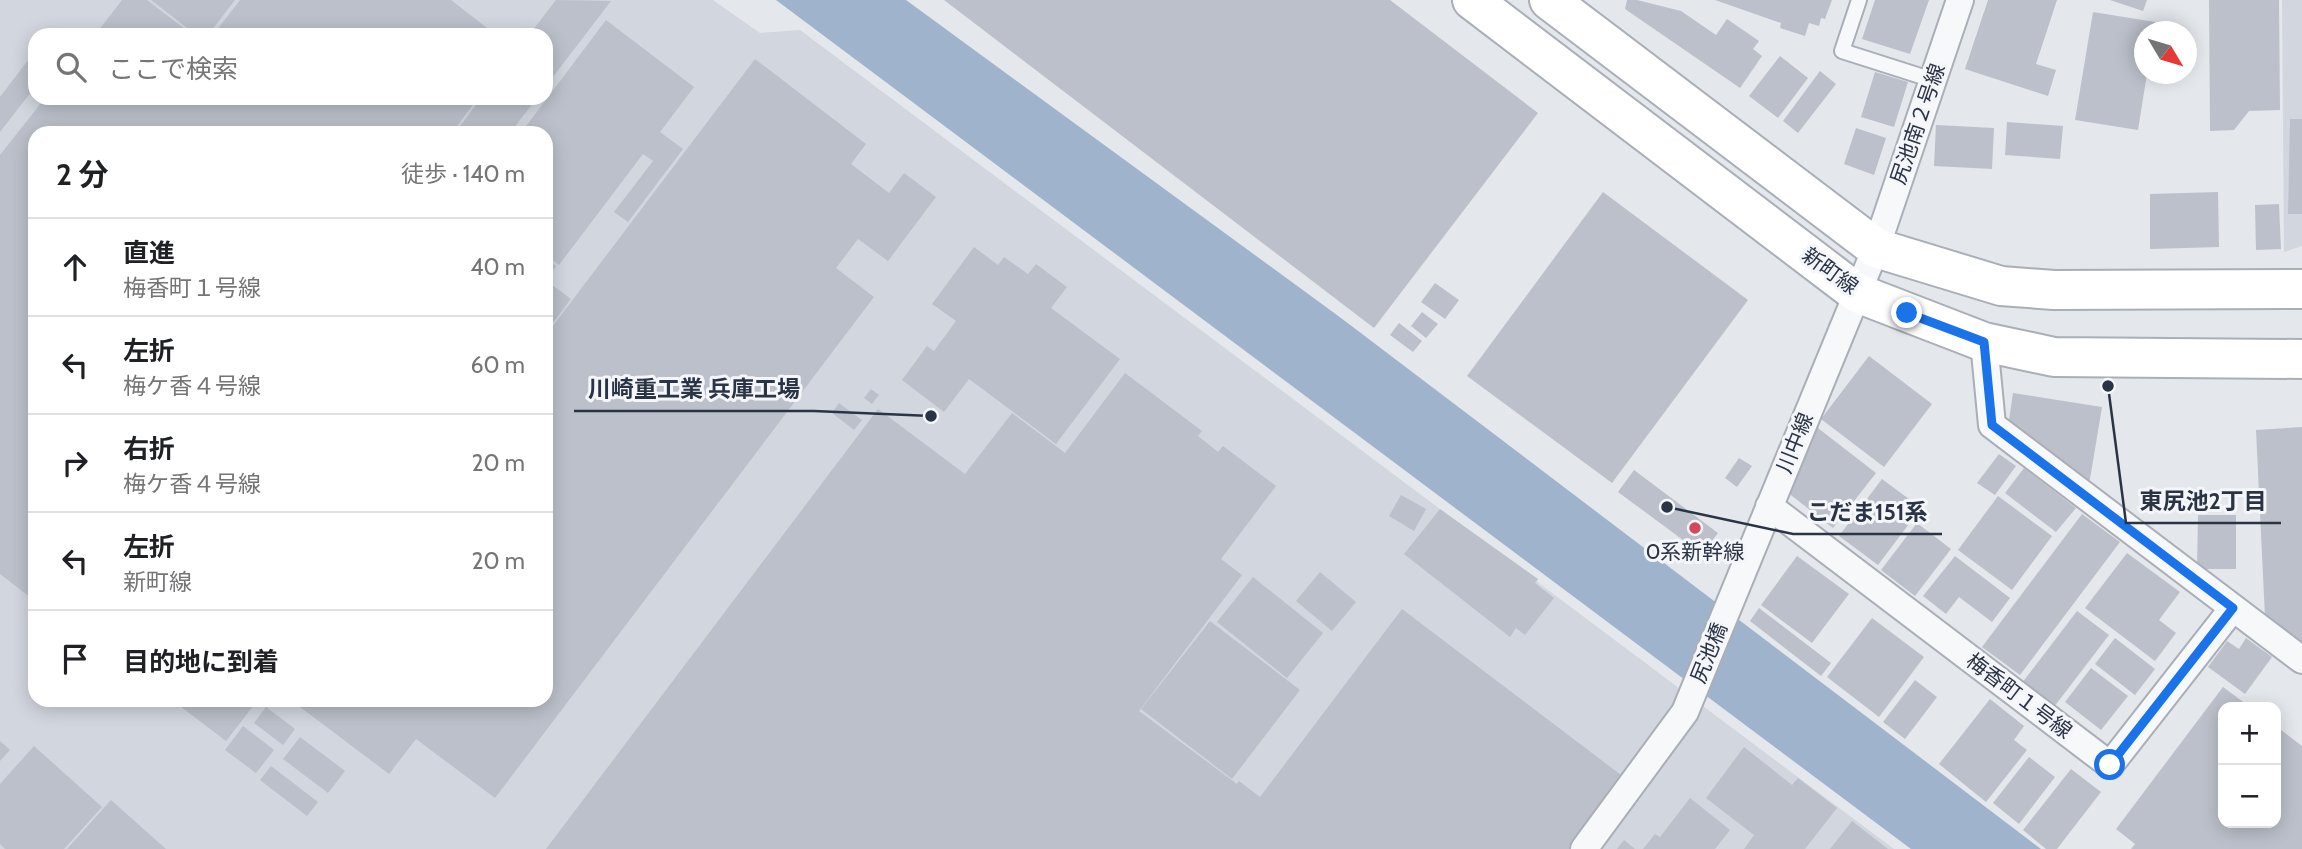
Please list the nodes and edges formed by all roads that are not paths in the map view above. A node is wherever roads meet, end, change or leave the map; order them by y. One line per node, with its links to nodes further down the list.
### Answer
1 (1472, 0): 8 (street, 新町線)
2 (1549, 0): 6 (street)
3 (1859, 0): 5 (lane)
4 (1960, 0): 5 (street, 尻池南２号線)
5 (1933, 80): 6 (street, 尻池南２号線)
6 (1876, 248): 7 (street); 8 (street, 尻池南２号線)
7 (2302, 289)
8 (1857, 293): 9 (street, 新町線); 11 (street, 川中線)
9 (1984, 342): 10 (street, 新町線); 13 (street)
10 (2302, 359)
11 (1769, 506): 12 (street, 川中線); 13 (street, 梅香町１号線)
12 (1733, 594): 15 (street, 尻池橋)
13 (2233, 608): 14 (street)
14 (2302, 660)
15 (1584, 849)

